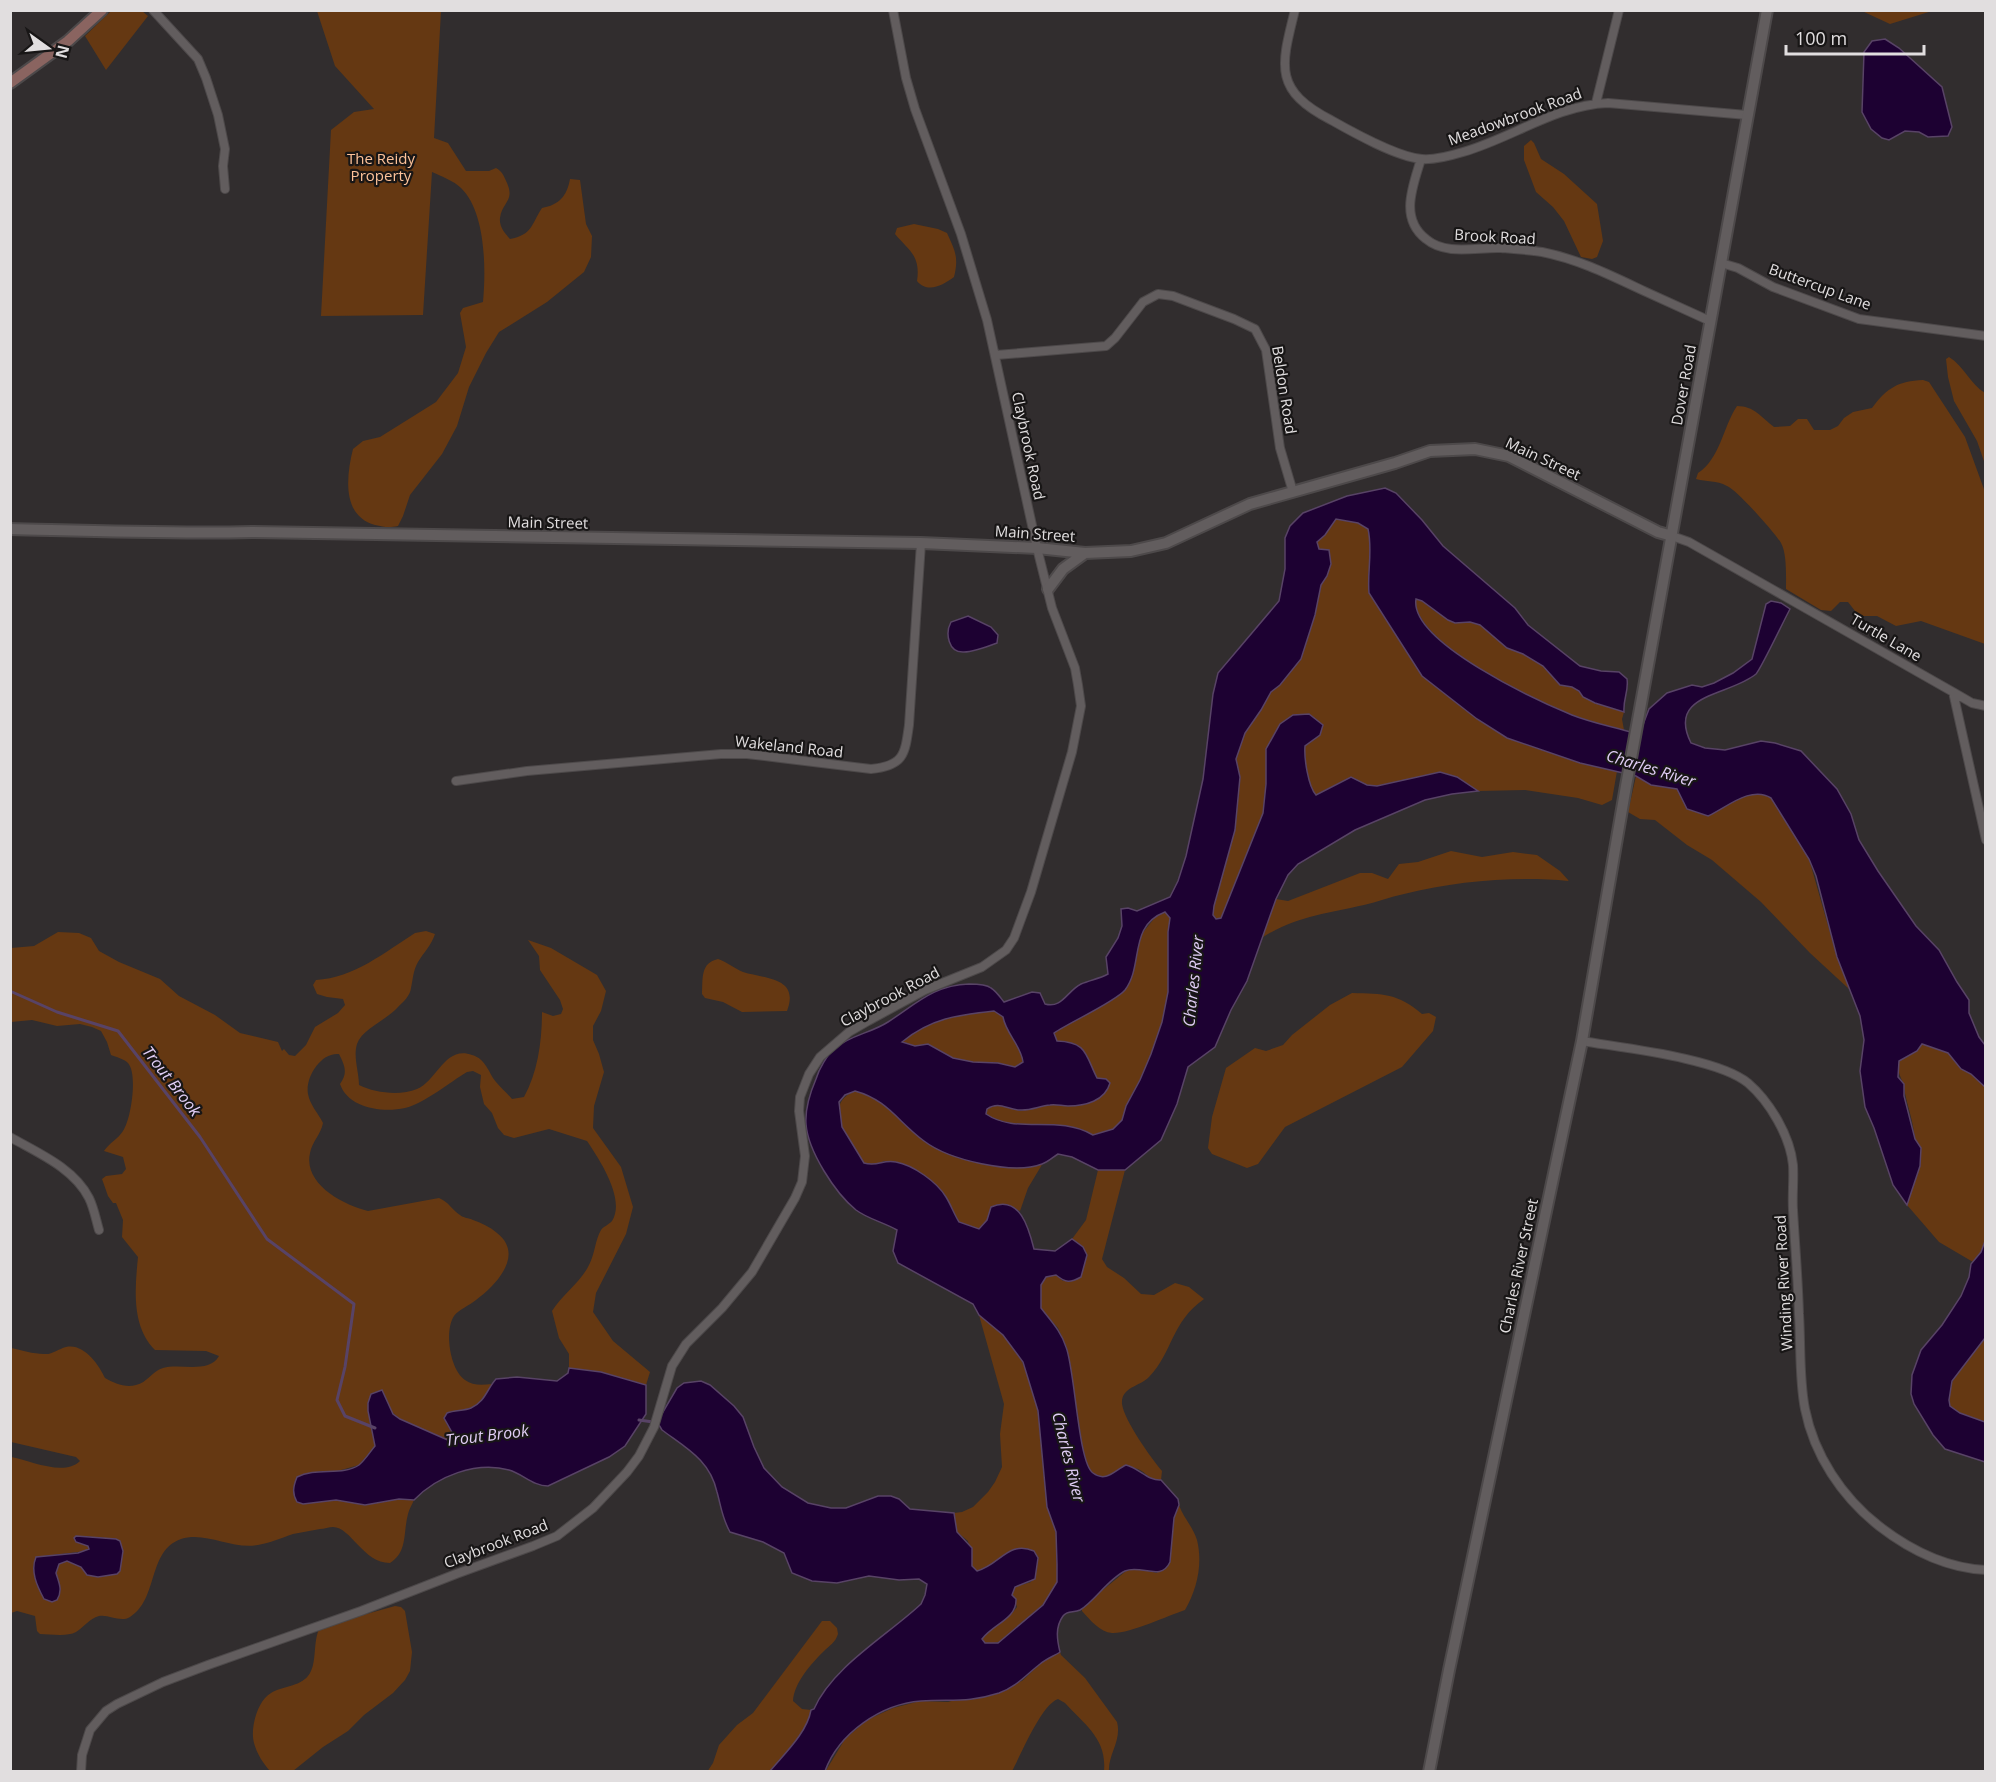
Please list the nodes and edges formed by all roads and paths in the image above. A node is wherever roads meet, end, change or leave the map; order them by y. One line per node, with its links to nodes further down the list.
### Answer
1 (102, 10): 7 (main road)
2 (153, 10): 11 (street)
3 (893, 10): 15 (street, Claybrook Road)
4 (1295, 10): 10 (street, Meadowbrook Road)
5 (1619, 10): 8 (street, Meadowbrook Road)
6 (1767, 10): 9 (street, Dover Road)
7 (10, 83)
8 (1596, 103): 9 (street, Meadowbrook Road); 10 (street, Meadowbrook Road)
9 (1747, 115): 12 (street, Dover Road)
10 (1421, 159): 13 (street, Brook Road)
11 (225, 189)
12 (1721, 262): 13 (street, Dover Road); 14 (street, Buttercup Lane)
13 (1710, 321): 18 (street, Dover Road)
14 (1986, 336)
15 (996, 355): 16 (street, Beldon Road); 20 (street, Claybrook Road)
16 (1293, 492): 18 (street, Main Street); 21 (street, Main Street)
17 (10, 529): 19 (street, Main Street)
18 (1672, 536): 23 (street, Turtle Lane); 25 (street, Dover Road)
19 (921, 543): 20 (street, Main Street); 26 (street, Wakeland Road)
20 (1037, 548): 21 (street, Main Street); 22 (street, Claybrook Road)
21 (1085, 553): 22 (street, Main Street)
22 (1048, 589): 32 (street, Claybrook Road)
23 (1953, 692): 24 (street, Turtle Lane); 27 (street)
24 (1986, 706)
25 (1630, 765): 28 (street, Charles River Street)
26 (456, 781)
27 (1986, 840)
28 (1582, 1041): 31 (street, Winding River Road); 33 (street, Charles River Street)
29 (10, 1137): 30 (street)
30 (99, 1230)
31 (1986, 1570)
32 (81, 1772)
33 (1429, 1772)

